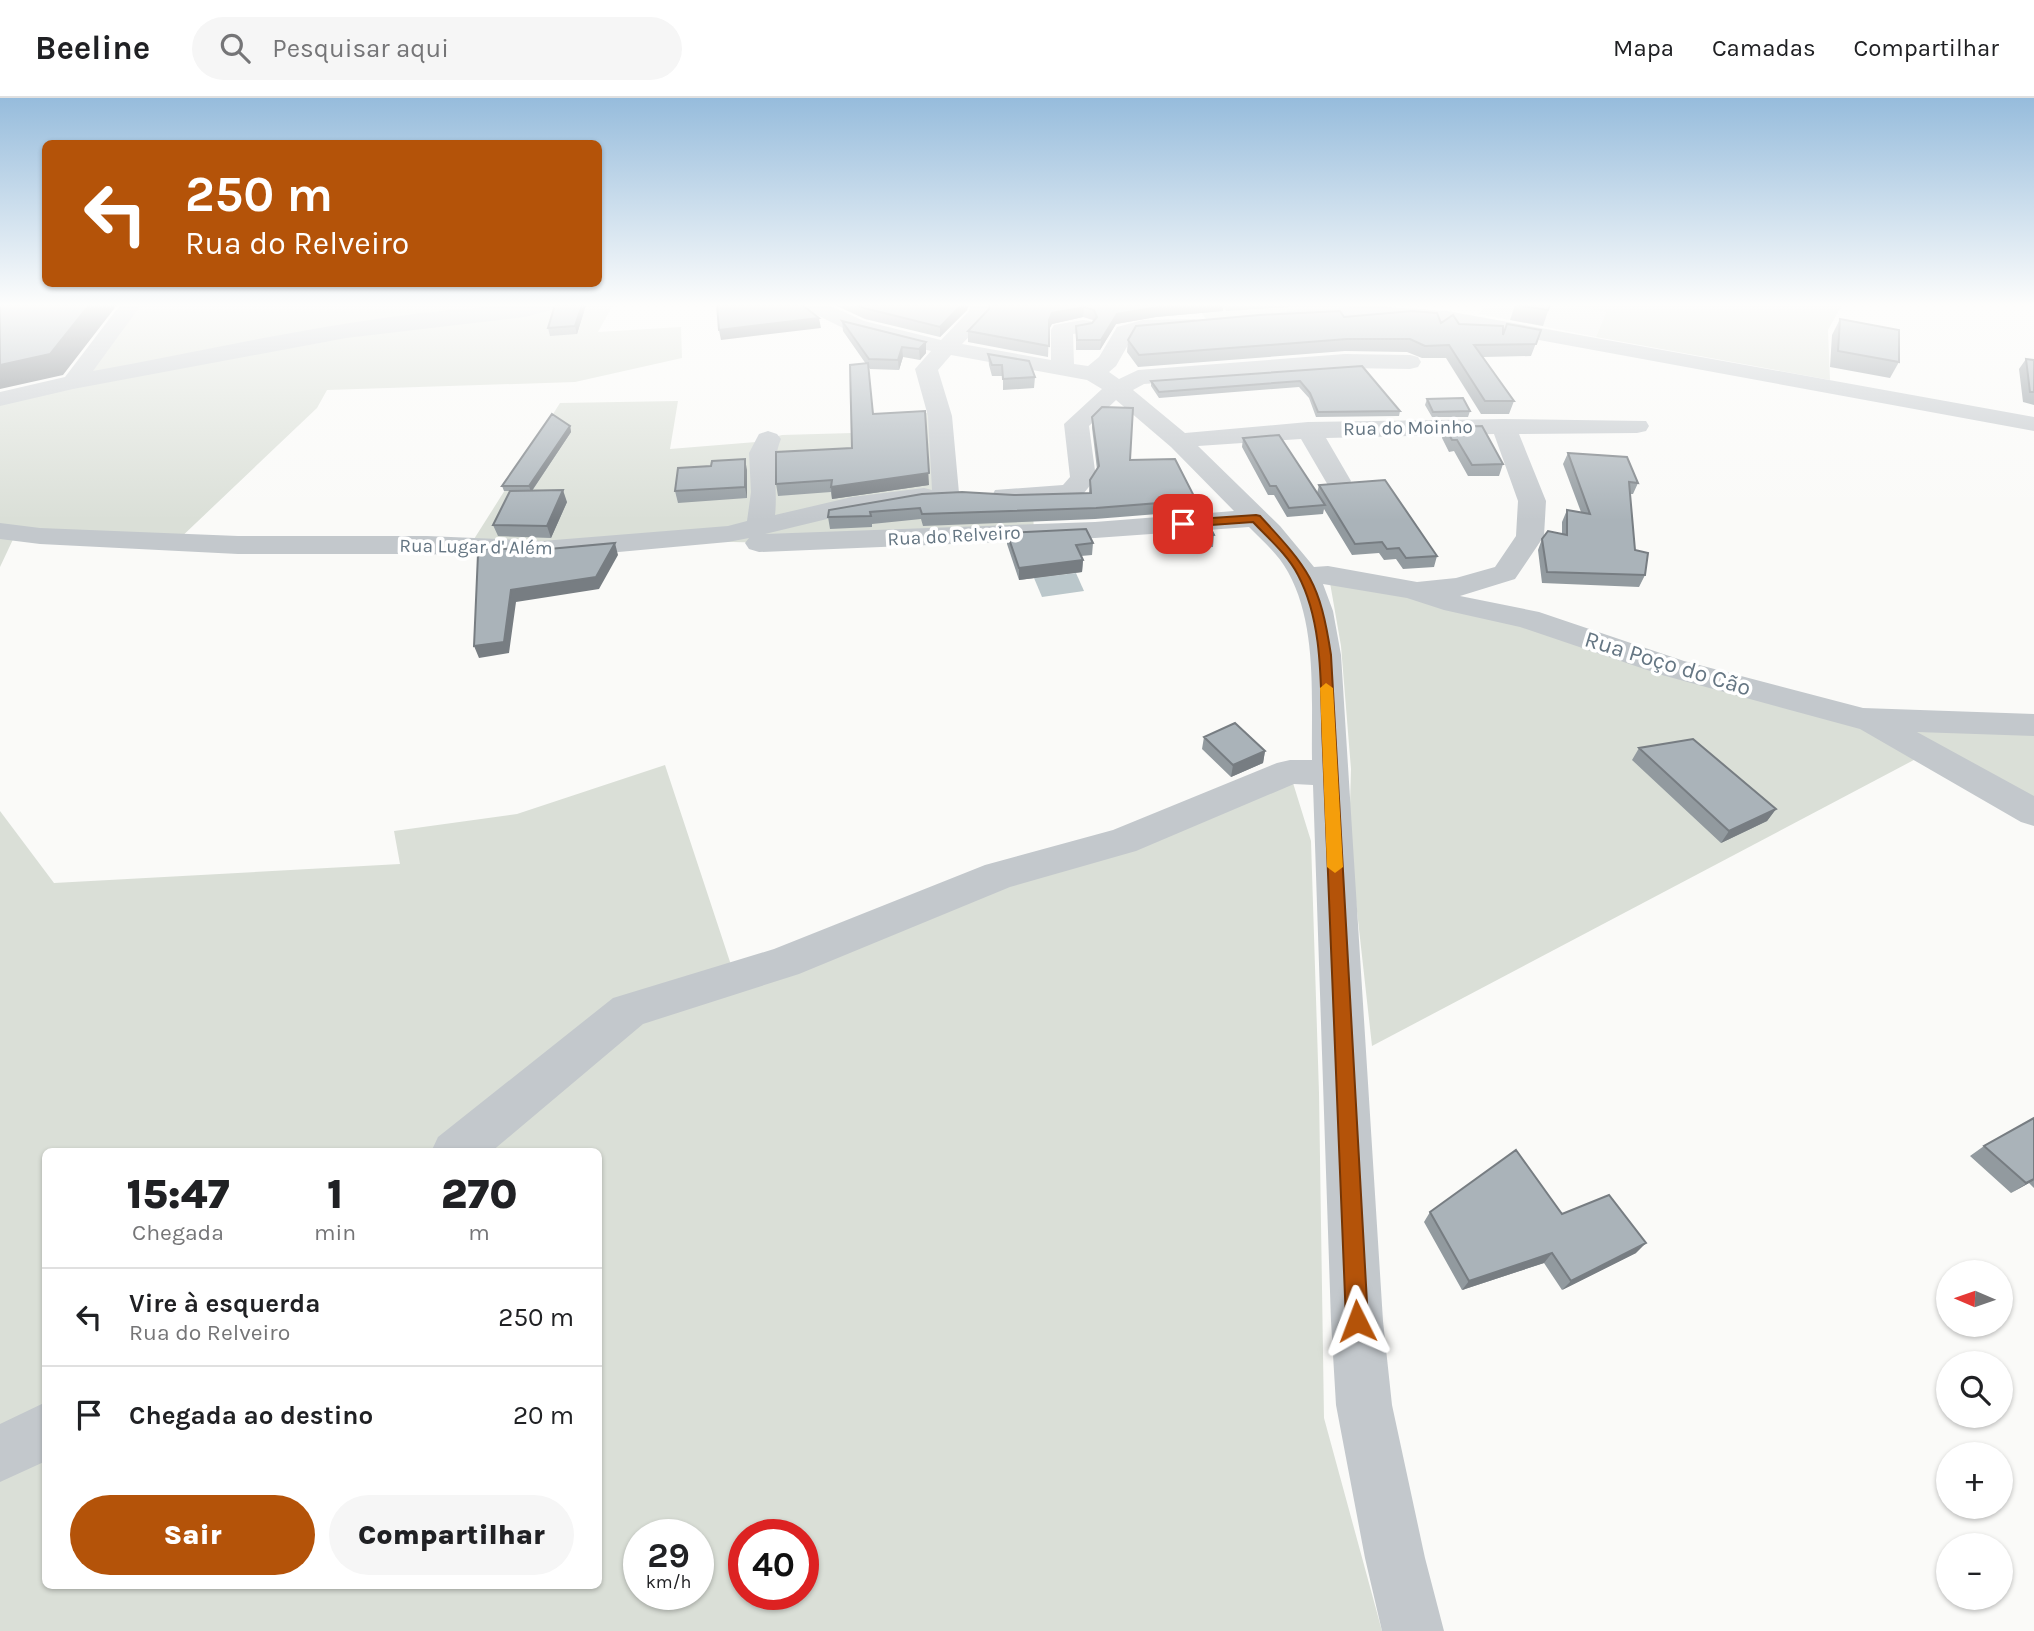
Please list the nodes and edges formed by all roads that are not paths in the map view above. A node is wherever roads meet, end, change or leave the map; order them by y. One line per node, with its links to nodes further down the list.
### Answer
1 (1091, 376): 15 (street); 18 (street, Rua Lugar d' Além)
2 (77, 377): 8 (street)
3 (102, 377): 8 (street)
4 (928, 377): 17 (street)
5 (1116, 377): 6 (street)
6 (1143, 377)
7 (1790, 377): 11 (street)
8 (73, 382): 9 (street)
9 (0, 399)
10 (1618, 420): 12 (street, Rua do Moinho)
11 (2034, 424)
12 (1503, 426): 13 (street, Rua do Moinho); 25 (street)
13 (1308, 429): 15 (street, Rua do Moinho); 16 (street)
14 (768, 439): 20 (street)
15 (1180, 442): 19 (street)
16 (1338, 481)
17 (966, 494): 18 (street, Rua Lugar d' Além); 20 (street, Rua Lugar d' Além)
18 (1032, 497): 22 (street)
19 (1256, 518): 22 (street, Rua do Relveiro); 24 (street)
20 (760, 527): 23 (street, Rua Lugar d' Além)
21 (0, 531): 23 (street, Rua Lugar d' Além)
22 (1034, 531): 23 (street, Rua do Relveiro)
23 (651, 541)
24 (1305, 576): 25 (street, Rua Poço do Cão); 28 (street)
25 (1413, 590): 26 (street, Rua Poço do Cão)
26 (1863, 719): 27 (street, Rua Poço do Cão); 29 (street)
27 (2034, 726)
28 (1331, 772): 30 (street); 33 (street)
29 (2034, 813)
30 (461, 1148)
31 (42, 1432): 32 (street)
32 (0, 1454)
33 (1413, 1631)

